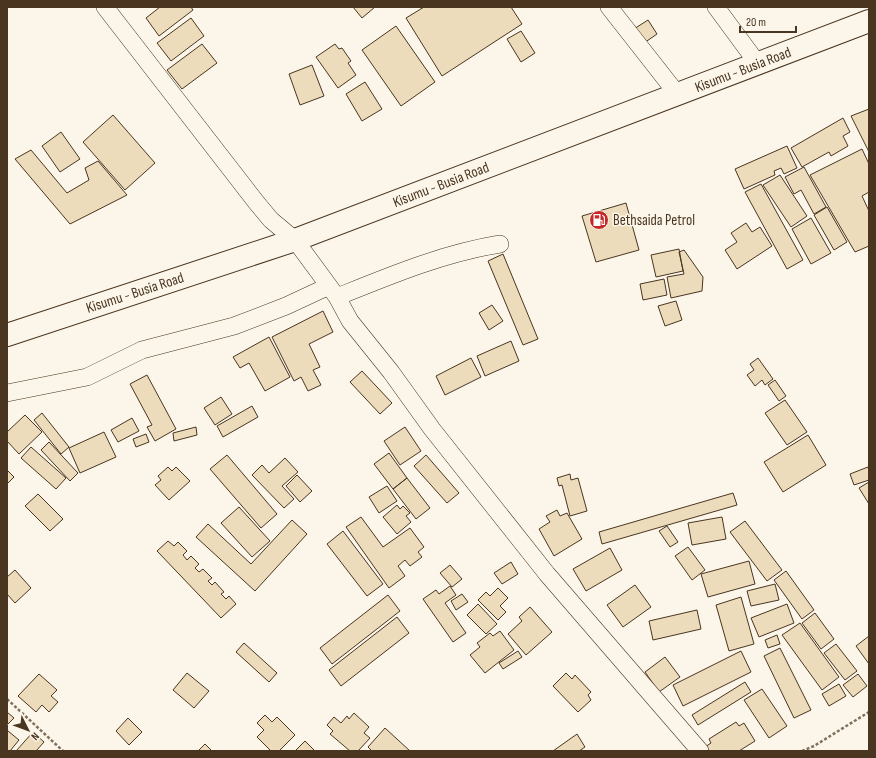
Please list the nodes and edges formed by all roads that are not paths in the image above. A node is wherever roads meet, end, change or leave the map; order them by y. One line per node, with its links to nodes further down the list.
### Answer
1 (105, 7): 7 (street)
2 (609, 7): 6 (street)
3 (716, 7): 5 (street)
4 (869, 21): 5 (highway, Kisumu - Busia Road)
5 (758, 64): 6 (highway, Kisumu - Busia Road)
6 (678, 95): 7 (highway, Kisumu - Busia Road)
7 (295, 240): 9 (street); 10 (highway, Kisumu - Busia Road)
8 (500, 244): 9 (street)
9 (333, 291): 11 (street); 12 (street)
10 (7, 335)
11 (7, 393)
12 (700, 751)

